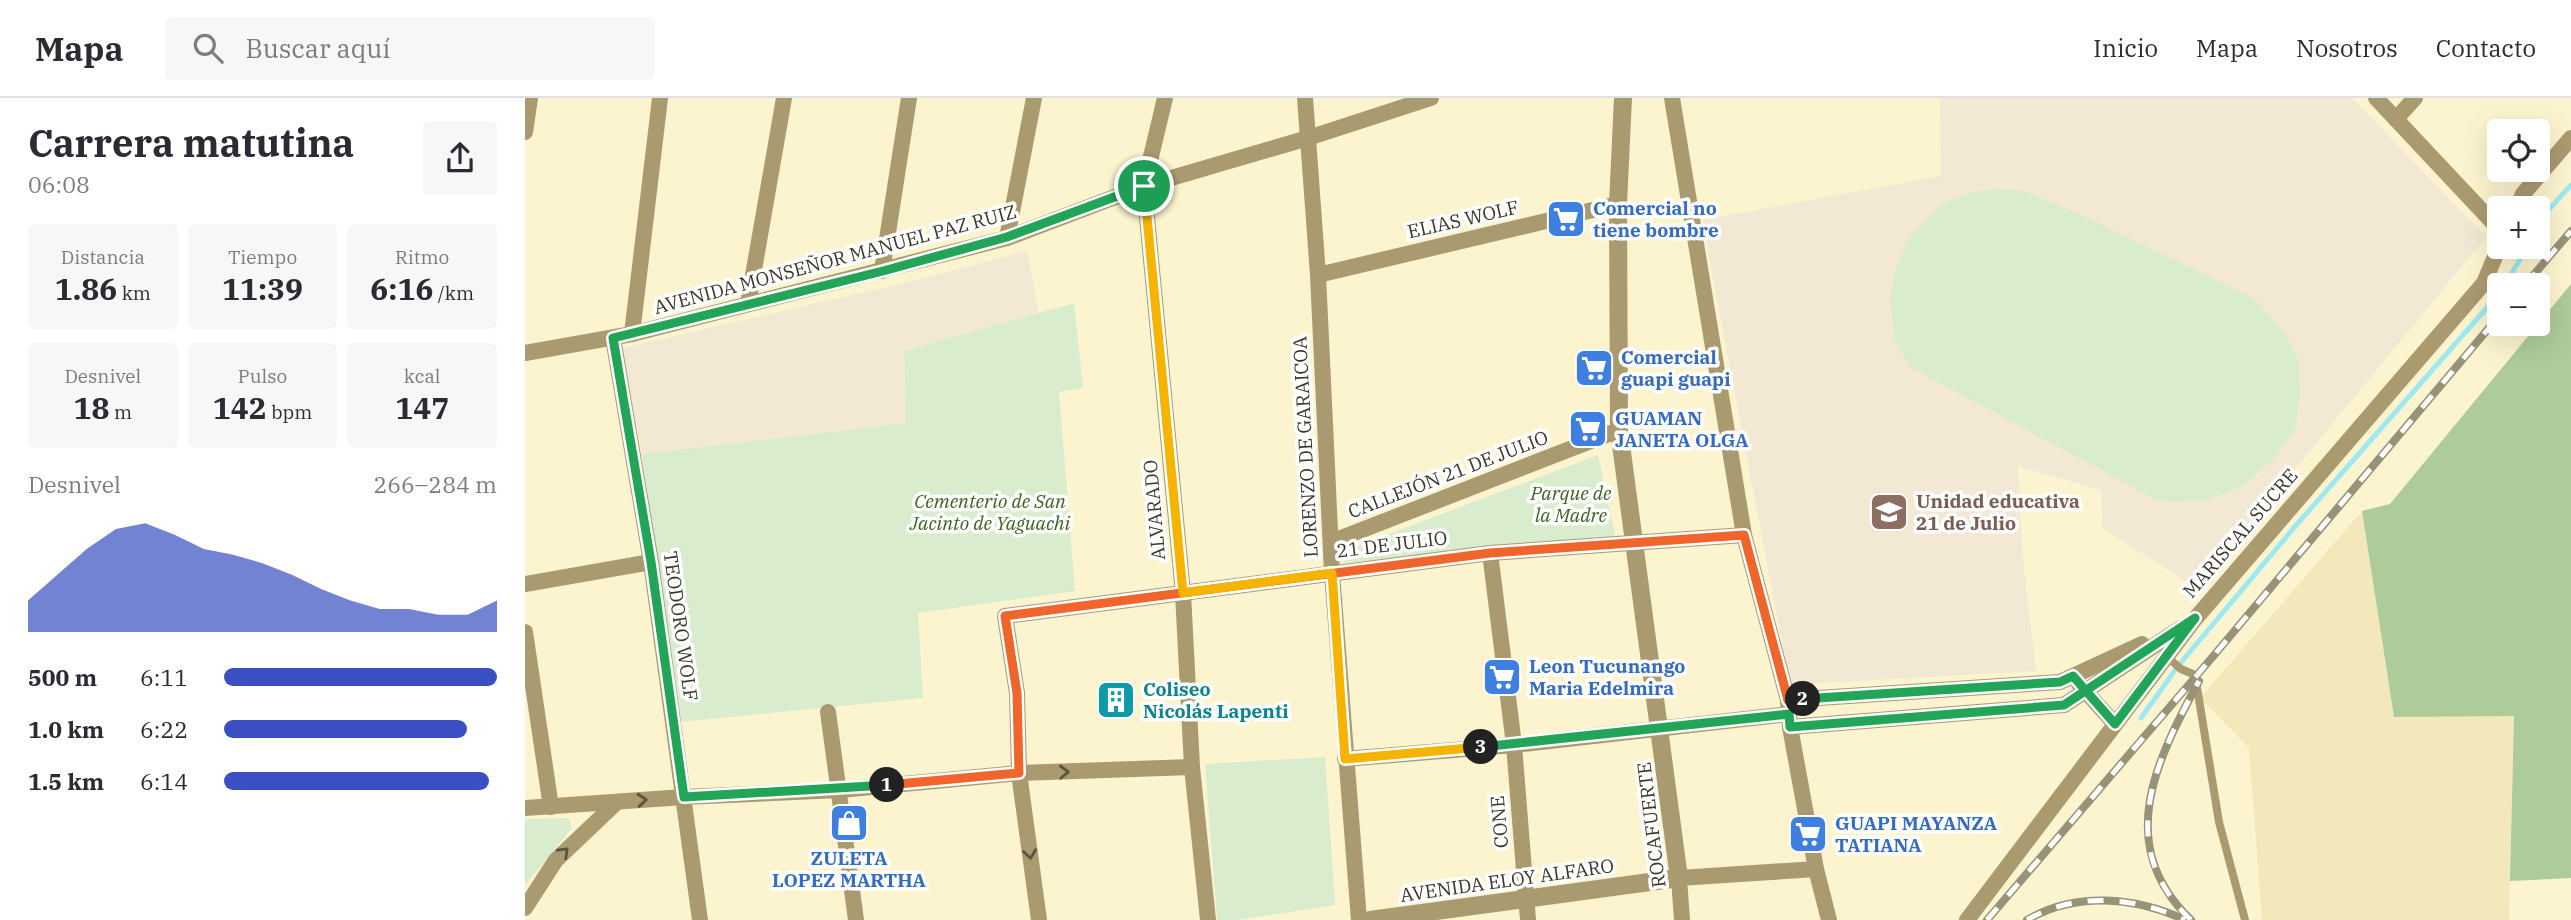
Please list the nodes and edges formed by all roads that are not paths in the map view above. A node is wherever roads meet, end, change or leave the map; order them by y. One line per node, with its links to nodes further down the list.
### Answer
1 (530, 98): 14 (street)
2 (660, 98): 26 (street)
3 (784, 98): 25 (street)
4 (909, 98): 23 (street)
5 (1034, 98): 21 (street)
6 (1165, 98): 17 (street, ALVARADO)
7 (1305, 98): 15 (street, LORENZO DE GARAICOA)
8 (1431, 98): 15 (street, AVENIDA MONSEÑOR MANUEL PAZ RUIZ)
9 (1623, 98): 19 (street, ROCAFUERTE)
10 (1672, 98): 30 (street)
11 (2376, 98): 13 (street)
12 (2415, 98): 13 (street)
13 (2396, 119): 20 (street)
14 (525, 132)
15 (1308, 138): 17 (street, AVENIDA MONSEÑOR MANUEL PAZ RUIZ); 24 (street, LORENZO DE GARAICOA)
16 (2571, 138): 18 (street)
17 (1144, 186): 21 (street, AVENIDA MONSEÑOR MANUEL PAZ RUIZ); 37 (street, ALVARADO)
18 (2522, 196)
19 (1618, 204): 24 (street, ELIAS WOLF); 29 (street, ROCAFUERTE)
20 (2487, 216)
21 (1007, 237): 23 (street, AVENIDA MONSEÑOR MANUEL PAZ RUIZ)
22 (2494, 259): 38 (street, MARISCAL SUCRE)
23 (883, 271): 25 (street, AVENIDA MONSEÑOR MANUEL PAZ RUIZ)
24 (1318, 275): 31 (street, LORENZO DE GARAICOA)
25 (748, 304): 26 (street, AVENIDA MONSEÑOR MANUEL PAZ RUIZ)
26 (632, 334): 27 (street, AVENIDA MONSEÑOR MANUEL PAZ RUIZ)
27 (613, 338): 28 (street, AVENIDA MONSEÑOR MANUEL PAZ RUIZ); 34 (street, TEODORO WOLF)
28 (525, 354)
29 (1619, 429): 31 (street, CALLEJÓN 21 DE JULIO); 32 (street, ROCAFUERTE)
30 (1744, 535): 32 (street, 21 DE JULIO); 44 (street)
31 (1331, 542): 35 (street, LORENZO DE GARAICOA)
32 (1635, 544): 33 (street, 21 DE JULIO); 46 (street, ROCAFUERTE)
33 (1490, 553): 35 (street, 21 DE JULIO); 47 (street, CONE)
34 (651, 562): 36 (street); 52 (street, TEODORO WOLF)
35 (1332, 573): 37 (street, 21 DE JULIO); 48 (street, LORENZO DE GARAICOA)
36 (525, 584)
37 (1183, 593): 49 (street, ALVARADO); 50 (street, 21 DE JULIO)
38 (2195, 618): 40 (street, MARISCAL SUCRE); 41 (street); 42 (street)
39 (525, 632): 54 (street)
40 (2165, 655): 45 (street, MARISCAL SUCRE); 70 (lane)
41 (2073, 676): 42 (street); 44 (street)
42 (2085, 691): 44 (street); 45 (street)
43 (828, 712): 51 (street)
44 (1789, 714): 46 (street); 56 (street)
45 (2115, 724): 69 (street, MARISCAL SUCRE)
46 (1660, 728): 47 (street); 57 (street, ROCAFUERTE)
47 (1514, 745): 48 (street); 58 (street, CONE)
48 (1345, 759): 64 (street, LORENZO DE GARAICOA)
49 (1192, 768): 50 (street, one-way to 49); 63 (street, ALVARADO)
50 (1019, 773): 51 (street); 62 (street, one-way to 62)
51 (840, 790): 52 (street); 61 (street)
52 (684, 797): 53 (street, one-way to 52); 60 (street, TEODORO WOLF)
53 (616, 803): 54 (street); 59 (street, one-way to 53)
54 (551, 807): 55 (street)
55 (525, 808)
56 (1817, 869): 57 (street, AVENIDA ELOY ALFARO); 68 (street)
57 (1679, 878): 58 (street, AVENIDA ELOY ALFARO); 67 (street, ROCAFUERTE)
58 (1527, 898): 65 (street, AVENIDA ELOY ALFARO); 66 (street, CONE)
59 (525, 908)
60 (700, 920)
61 (856, 920)
62 (1039, 920)
63 (1208, 920)
64 (1359, 920)
65 (1370, 920)
66 (1528, 920)
67 (1682, 920)
68 (1829, 920)
69 (1967, 920)
70 (2245, 920)

